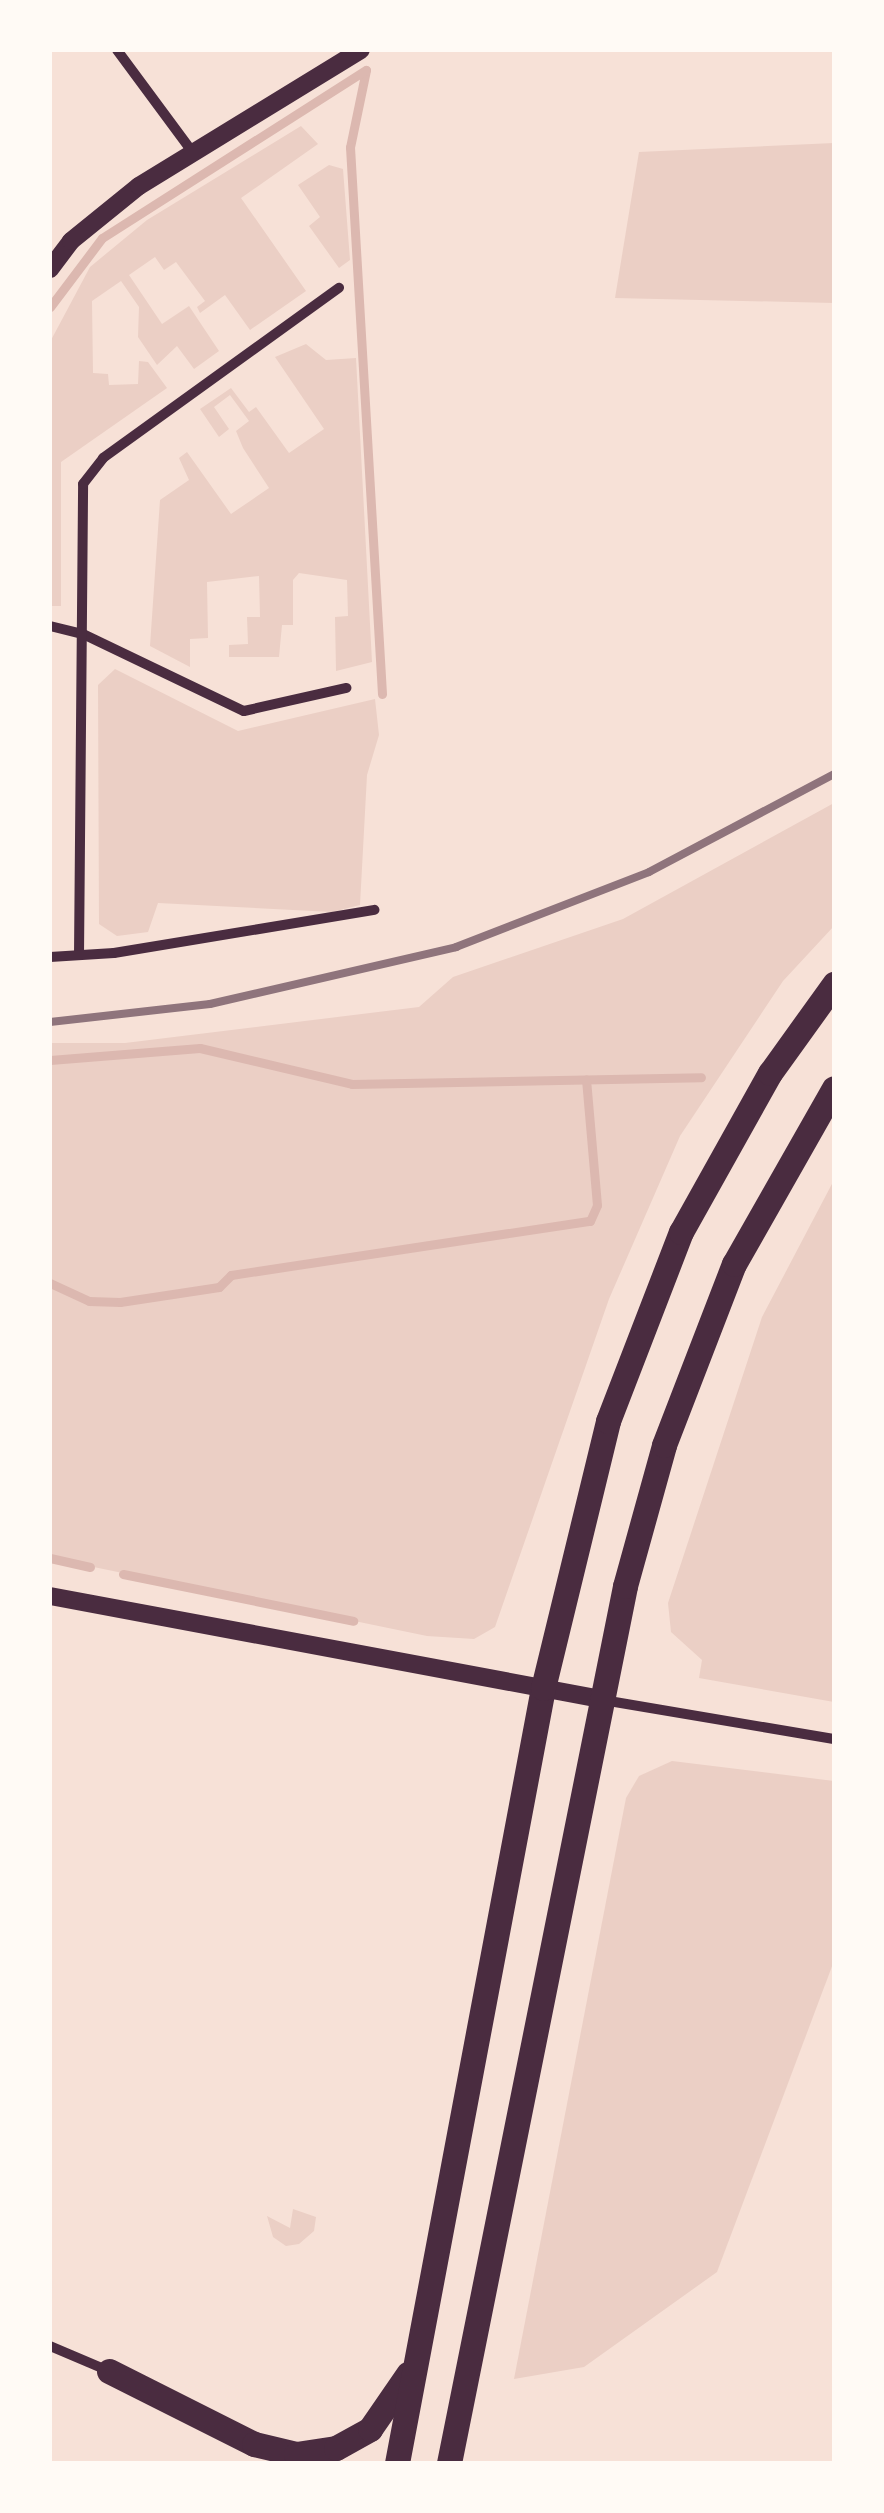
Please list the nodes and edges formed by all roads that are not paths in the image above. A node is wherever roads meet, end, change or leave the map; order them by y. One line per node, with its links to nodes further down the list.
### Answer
1 (117, 50): 3 (street)
2 (361, 50): 3 (street)
3 (194, 154): 4 (street)
4 (50, 269)
5 (340, 288): 7 (street)
6 (50, 626): 7 (street)
7 (83, 634): 8 (street); 10 (street)
8 (346, 688)
9 (374, 910): 10 (street)
10 (79, 955): 11 (street)
11 (50, 956)
12 (834, 984): 15 (main road)
13 (834, 1088): 16 (main road)
14 (50, 1596): 15 (street)
15 (543, 1688): 16 (street); 19 (main road)
16 (600, 1699): 17 (street); 22 (main road)
17 (834, 1739)
18 (50, 2346): 20 (street)
19 (418, 2357): 20 (main road); 21 (main road)
20 (110, 2371)
21 (397, 2463)
22 (450, 2463)

